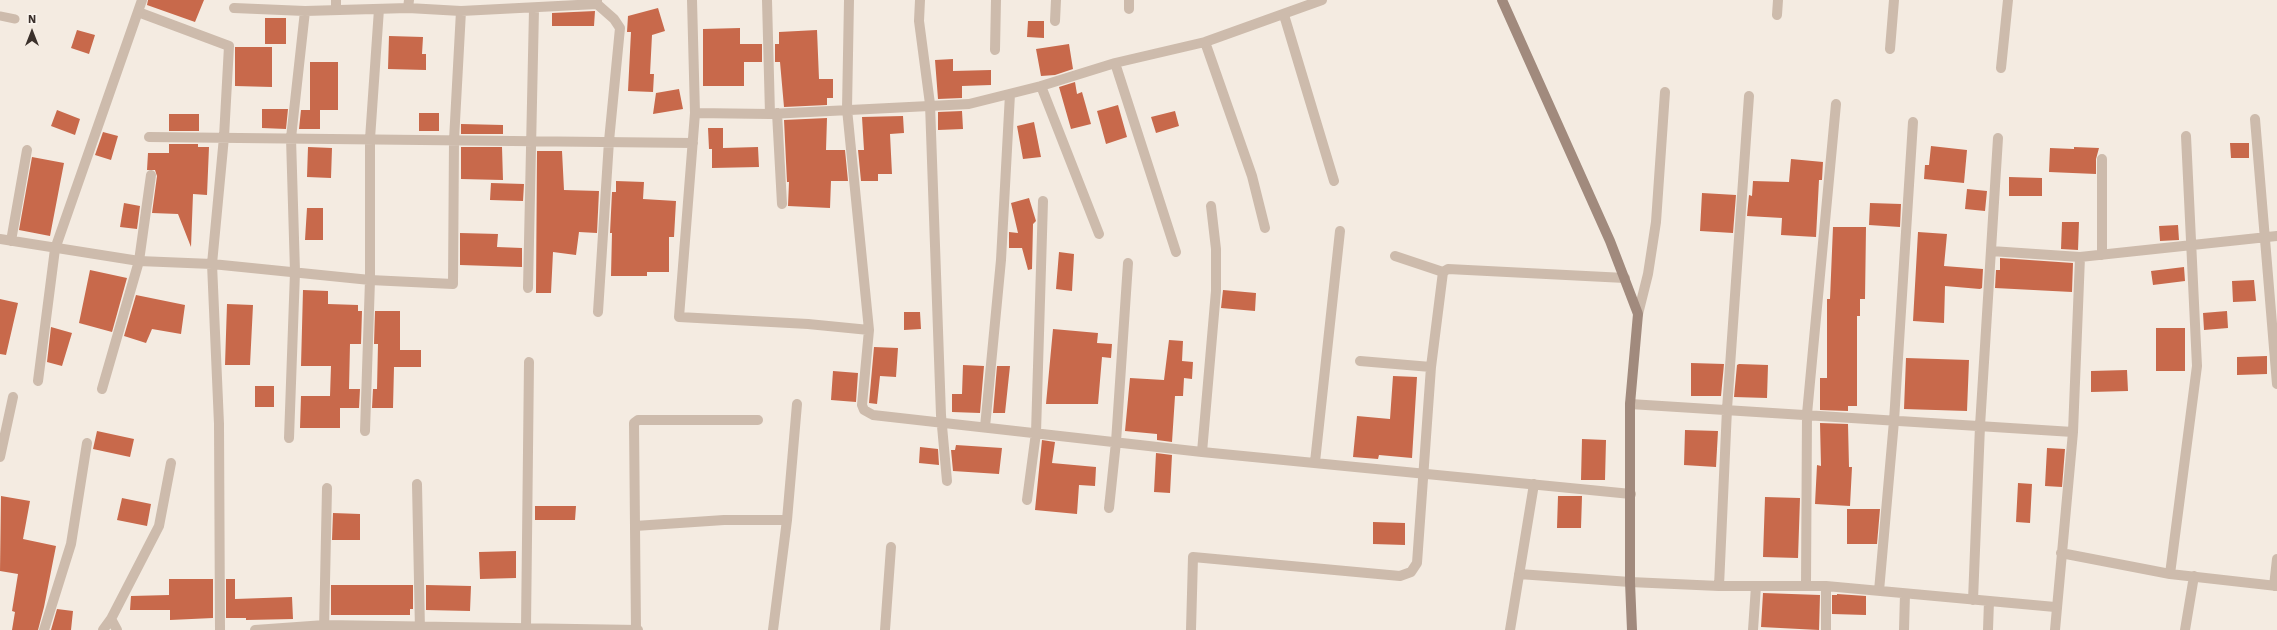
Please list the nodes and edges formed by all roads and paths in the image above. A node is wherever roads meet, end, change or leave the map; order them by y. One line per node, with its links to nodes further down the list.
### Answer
1 (142, 0): 22 (street)
2 (692, 0): 40 (street)
3 (767, 0): 41 (street)
4 (849, 0): 39 (street)
5 (920, 0): 37 (street)
6 (996, 0): 30 (street)
7 (1056, 0): 27 (street)
8 (1322, 0): 23 (street)
9 (1502, 0): 80 (street)
10 (1778, 0): 24 (street)
11 (1894, 0): 29 (street)
12 (2008, 0): 32 (street)
13 (597, 2): 19 (street); 51 (street)
14 (408, 4): 18 (street); 21 (street)
15 (336, 5): 18 (street); 20 (street)
16 (504, 5): 19 (street); 21 (street)
17 (234, 8): 20 (street)
18 (379, 9): 49 (street)
19 (534, 9): 52 (street)
20 (304, 11): 47 (street)
21 (461, 11): 50 (street)
22 (138, 12): 46 (street); 69 (street)
23 (1284, 15): 28 (street); 57 (street)
24 (1777, 15)
25 (0, 16): 26 (lane)
26 (15, 19)
27 (1055, 21)
28 (1205, 42): 31 (street); 61 (street)
29 (1890, 49)
30 (995, 50)
31 (1115, 63): 33 (street); 71 (street)
32 (2001, 68)
33 (1041, 86): 35 (street); 63 (street)
34 (1665, 92): 84 (street)
35 (1010, 94): 37 (street); 101 (street)
36 (1750, 96): 95 (street)
37 (930, 104): 39 (street); 99 (street)
38 (1836, 104): 96 (street)
39 (847, 109): 41 (street); 85 (street)
40 (696, 113): 41 (street); 53 (street)
41 (773, 114): 59 (street)
42 (2255, 119): 65 (street)
43 (1913, 122): 98 (street)
44 (2186, 136): 68 (street)
45 (149, 137): 46 (street)
46 (224, 137): 47 (street); 77 (street)
47 (291, 138): 49 (street); 78 (street)
48 (1998, 138): 70 (street)
49 (370, 139): 50 (street); 81 (street)
50 (454, 140): 52 (street); 81 (street)
51 (609, 141): 52 (street); 53 (street); 83 (street)
52 (531, 142): 82 (street)
53 (693, 143): 85 (street)
54 (26, 150): 67 (street)
55 (2102, 159): 72 (street)
56 (151, 175): 75 (street)
57 (1334, 181)
58 (1043, 201): 104 (street)
59 (782, 204)
60 (1211, 206): 108 (street)
61 (1265, 228)
62 (1340, 231): 110 (street)
63 (1100, 234)
64 (2277, 236): 65 (street)
65 (2266, 237): 68 (street); 90 (street)
66 (0, 239): 67 (street)
67 (11, 241): 69 (street)
68 (2190, 246): 72 (street); 126 (street)
69 (55, 249): 75 (street); 89 (street)
70 (1991, 251): 74 (street); 100 (street)
71 (1176, 252)
72 (2102, 255): 74 (street)
73 (1395, 256): 79 (street)
74 (2080, 257): 103 (street)
75 (139, 261): 77 (street); 91 (street)
76 (1128, 263): 106 (street)
77 (212, 264): 78 (street); 146 (street)
78 (295, 272): 81 (street); 105 (street)
79 (1443, 272): 80 (street); 88 (street)
80 (1625, 278): 84 (street)
81 (370, 280): 102 (street)
82 (528, 288)
83 (598, 312)
84 (1638, 314): 94 (street)
85 (869, 330): 99 (street)
86 (1360, 361): 88 (street)
87 (529, 362): 141 (street)
88 (1431, 367): 112 (street)
89 (38, 381)
90 (2277, 384)
91 (102, 390)
92 (13, 397): 109 (street)
93 (797, 404): 120 (street)
94 (1630, 404): 95 (street); 117 (street)
95 (1727, 409): 96 (street); 130 (street)
96 (1807, 414): 98 (street); 129 (street)
97 (758, 420): 121 (street)
98 (1894, 421): 100 (street); 134 (street)
99 (941, 422): 101 (street); 113 (street)
100 (1980, 426): 103 (street); 136 (street)
101 (985, 427): 104 (street)
102 (365, 431)
103 (2073, 432): 123 (street)
104 (1036, 433): 106 (street); 118 (street)
105 (289, 438)
106 (1116, 442): 108 (street); 119 (street)
107 (87, 443): 143 (street)
108 (1202, 452): 110 (street)
109 (0, 457)
110 (1315, 462): 112 (street)
111 (171, 463): 139 (street)
112 (1424, 475): 115 (street); 151 (street)
113 (947, 481)
114 (417, 484): 142 (street)
115 (1534, 484): 117 (street); 125 (street)
116 (327, 488): 140 (street)
117 (1631, 494): 128 (street)
118 (1027, 500)
119 (1109, 508)
120 (787, 520): 121 (street); 149 (street)
121 (635, 526): 148 (street)
122 (892, 547): 150 (street)
123 (2061, 553): 126 (street); 138 (street)
124 (2277, 559): 133 (street)
125 (1519, 574): 128 (street); 152 (street)
126 (2170, 574): 127 (street)
127 (2194, 576): 133 (street); 159 (street)
128 (1630, 582): 130 (street); 153 (street)
129 (1806, 585): 131 (street); 132 (street)
130 (1719, 586): 131 (street)
131 (1756, 586): 154 (street)
132 (1826, 586): 134 (street); 155 (street)
133 (2275, 586)
134 (1879, 591): 135 (street)
135 (1905, 594): 136 (street); 156 (street)
136 (1973, 600): 137 (street)
137 (1989, 601): 138 (street); 157 (street)
138 (2055, 607): 158 (street)
139 (111, 619): 144 (street); 145 (street)
140 (325, 628): 142 (street); 147 (street)
141 (526, 628): 142 (street); 148 (street)
142 (420, 629)
143 (44, 630)
144 (102, 630)
145 (117, 630)
146 (220, 630)
147 (255, 630)
148 (637, 630)
149 (773, 630)
150 (885, 630)
151 (1191, 630)
152 (1510, 630)
153 (1632, 630)
154 (1753, 630)
155 (1826, 630)
156 (1904, 630)
157 (1988, 630)
158 (2054, 630)
159 (2185, 630)

